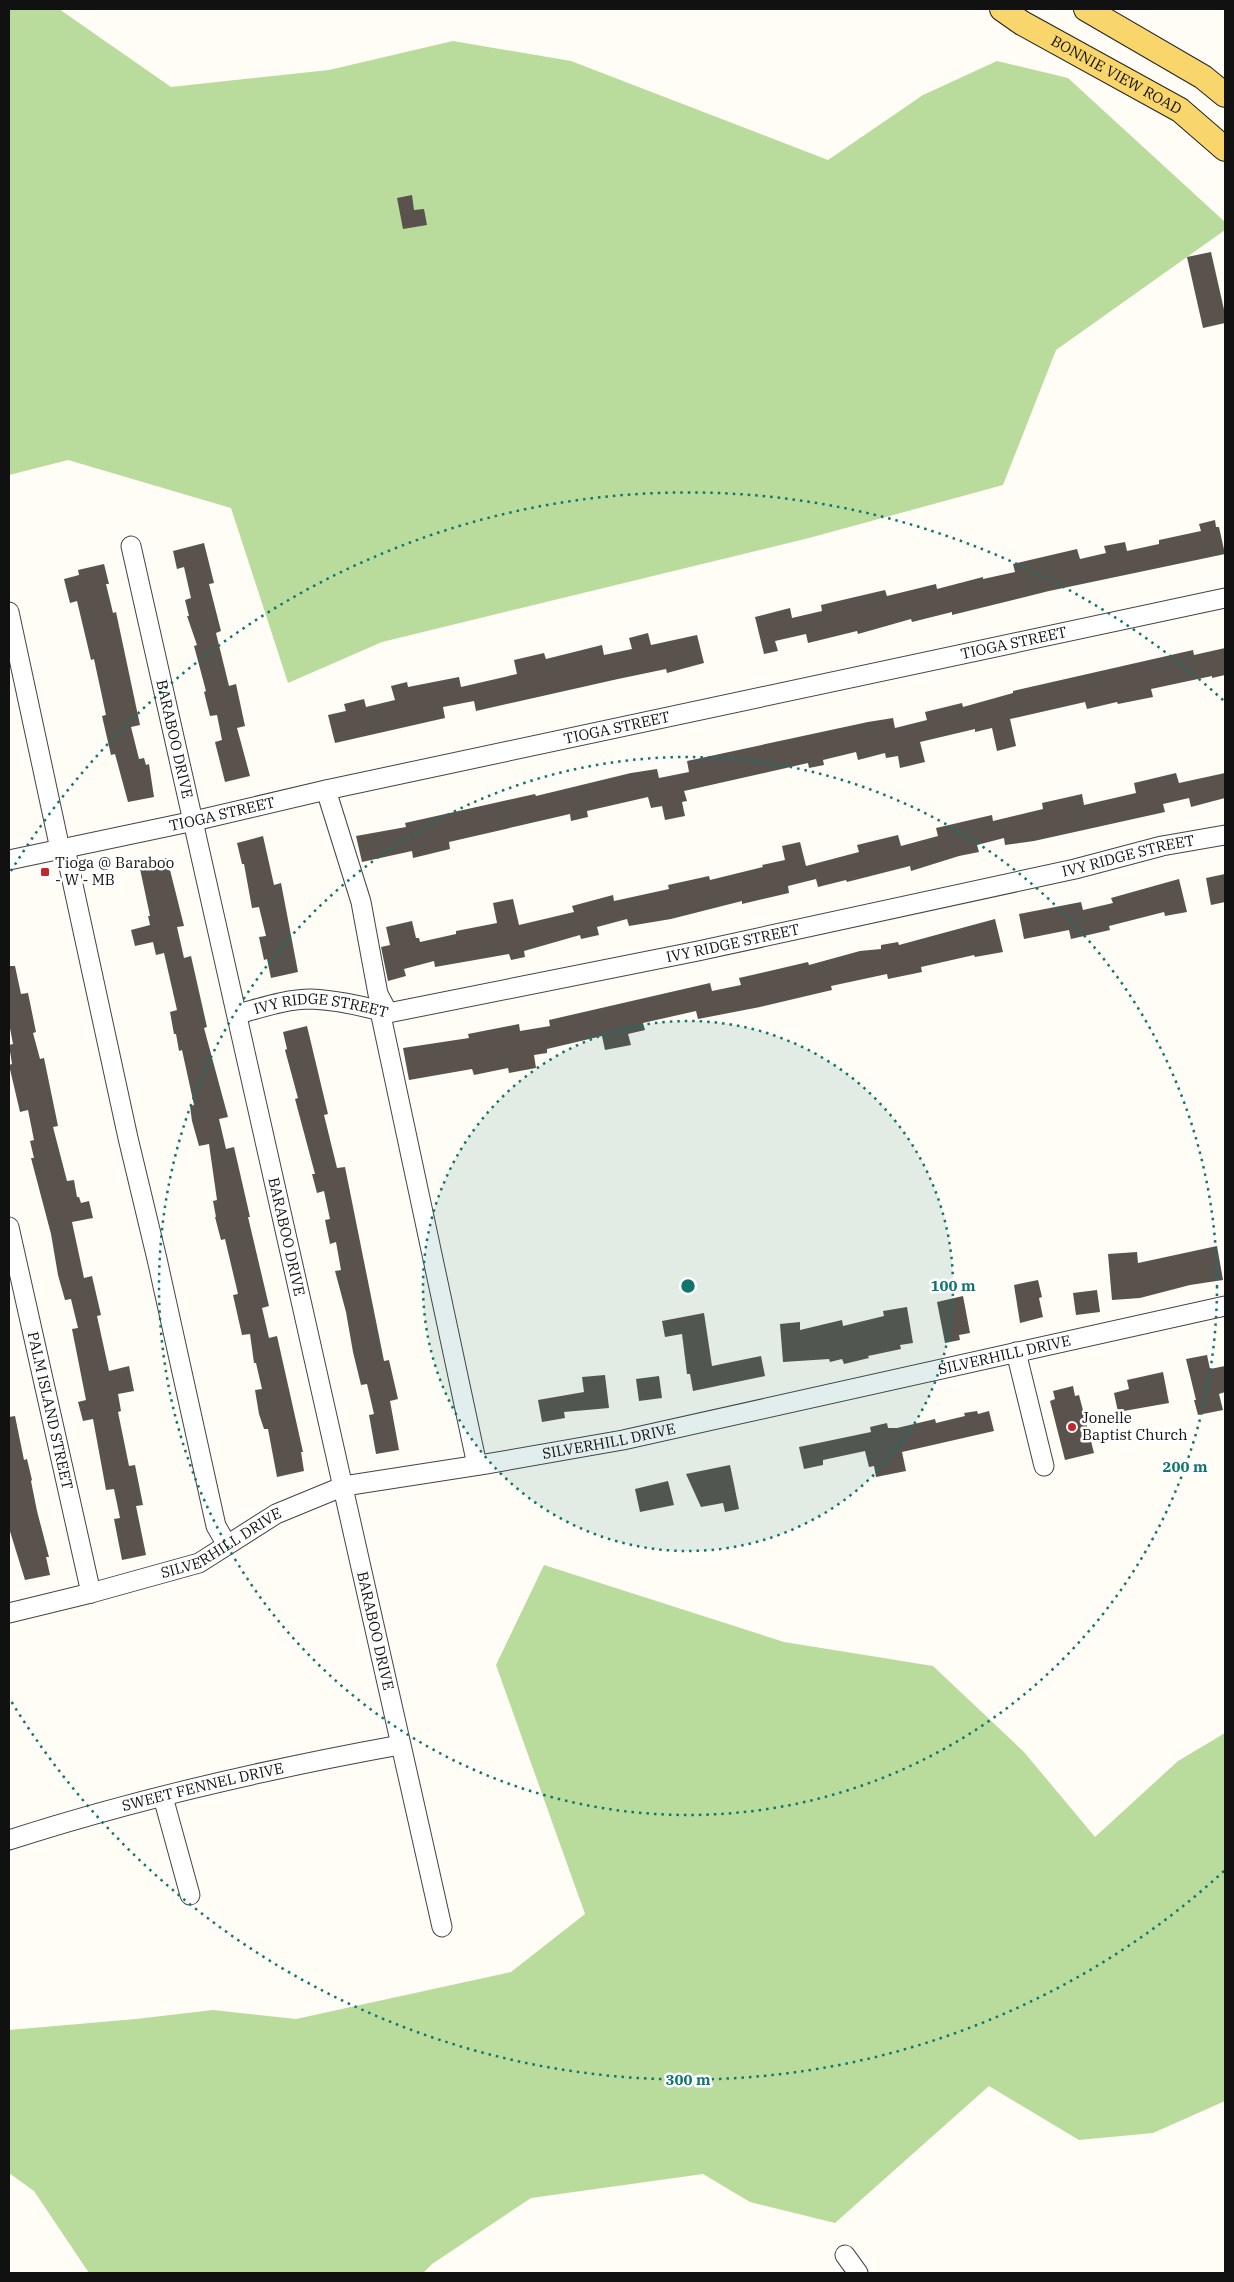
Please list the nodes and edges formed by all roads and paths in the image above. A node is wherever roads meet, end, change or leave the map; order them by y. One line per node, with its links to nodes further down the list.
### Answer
1 (1002, 9): 4 (main road, BONNIE VIEW ROAD)
2 (1086, 9): 3 (main road)
3 (1225, 95)
4 (1225, 149)
5 (132, 546): 9 (street, BARABOO DRIVE)
6 (1225, 598): 8 (street, TIOGA STREET)
7 (9, 612): 11 (street)
8 (326, 790): 9 (street, TIOGA STREET); 13 (street)
9 (194, 821): 11 (street, TIOGA STREET); 14 (street, BARABOO DRIVE)
10 (1225, 834): 13 (street, IVY RIDGE STREET)
11 (62, 849): 12 (street, TIOGA STREET); 21 (street)
12 (9, 860)
13 (384, 1012): 14 (street, IVY RIDGE STREET); 18 (street)
14 (238, 1014): 20 (street, BARABOO DRIVE)
15 (9, 1227): 22 (street, PALM ISLAND STREET)
16 (1225, 1306): 17 (street, SILVERHILL DRIVE)
17 (1016, 1352): 18 (street, SILVERHILL DRIVE); 19 (street)
18 (477, 1465): 20 (street, SILVERHILL DRIVE)
19 (1044, 1466)
20 (344, 1486): 21 (street, SILVERHILL DRIVE); 24 (street, BARABOO DRIVE)
21 (227, 1545): 22 (street, SILVERHILL DRIVE)
22 (91, 1594): 23 (street, SILVERHILL DRIVE)
23 (9, 1613)
24 (400, 1745): 25 (street, SWEET FENNEL DRIVE); 28 (street, BARABOO DRIVE)
25 (163, 1797): 26 (street, SWEET FENNEL DRIVE); 27 (street)
26 (9, 1840)
27 (190, 1895)
28 (442, 1927)
29 (846, 2255): 30 (street)
30 (858, 2273)

